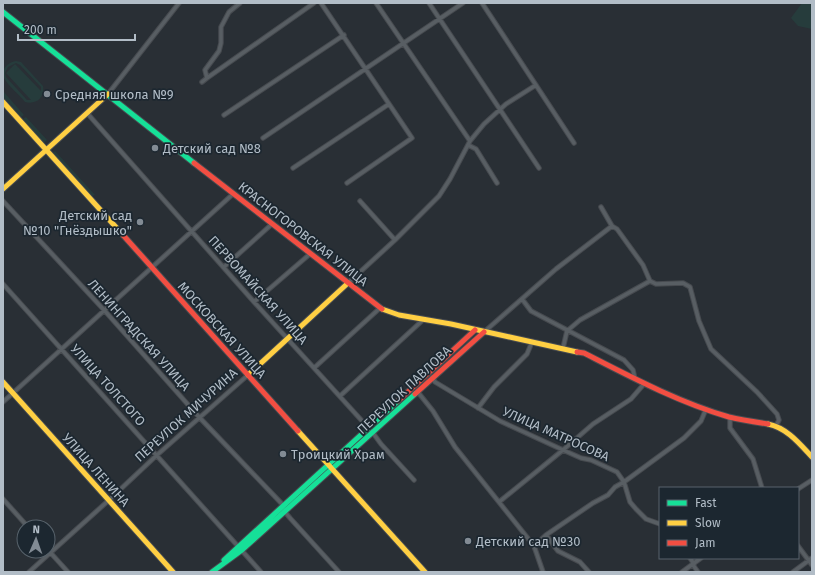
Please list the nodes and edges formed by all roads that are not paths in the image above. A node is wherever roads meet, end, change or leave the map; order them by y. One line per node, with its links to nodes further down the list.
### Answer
1 (179, 3): 17 (street)
2 (240, 3): 14 (street)
3 (314, 3): 14 (street)
4 (321, 3): 11 (street)
5 (376, 3): 12 (street)
6 (430, 3): 10 (street)
7 (463, 3): 10 (street)
8 (482, 3): 16 (street)
9 (3, 12): 17 (street, КРАСНОГОРОВСКАЯ УЛИЦА)
10 (440, 19): 12 (street); 20 (street)
11 (344, 35): 13 (street); 22 (street)
12 (403, 43): 13 (street); 24 (street)
13 (366, 68): 19 (street); 23 (street)
14 (207, 78): 15 (street)
15 (202, 82)
16 (536, 85): 20 (street, ПЕРЕУЛОК МИЧУРИНА); 25 (street)
17 (108, 94): 21 (street); 32 (street, КРАСНОГОРОВСКАЯ УЛИЦА)
18 (3, 102): 26 (street, МОСКОВСКАЯ УЛИЦА)
19 (389, 104): 27 (street); 29 (street)
20 (500, 109): 24 (street, ПЕРЕУЛОК МИЧУРИНА); 28 (street)
21 (87, 113): 26 (street); 38 (street, ПЕРВОМАЙСКАЯ УЛИЦА)
22 (224, 115)
23 (263, 138)
24 (469, 143): 30 (street); 39 (street, ПЕРЕУЛОК МИЧУРИНА)
25 (574, 143)
26 (46, 150): 31 (street); 41 (street, МОСКОВСКАЯ УЛИЦА)
27 (293, 168)
28 (539, 168)
29 (347, 183)
30 (497, 183)
31 (3, 189)
32 (233, 194): 36 (street, КРАСНОГОРОВСКАЯ УЛИЦА); 38 (street)
33 (3, 200): 49 (street, ЛЕНИНГРАДСКАЯ УЛИЦА)
34 (360, 201): 39 (street)
35 (601, 207): 37 (street)
36 (272, 224): 40 (street, КРАСНОГОРОВСКАЯ УЛИЦА); 42 (street)
37 (612, 226): 43 (street); 46 (street, ПЕРЕУЛОК ПАВЛОВА)
38 (192, 231): 41 (street); 42 (street, ПЕРВОМАЙСКАЯ УЛИЦА)
39 (395, 240): 44 (street, ПЕРЕУЛОК МИЧУРИНА)
40 (310, 254): 44 (street, КРАСНОГОРОВСКАЯ УЛИЦА); 47 (street)
41 (151, 267): 49 (street); 60 (street, МОСКОВСКАЯ УЛИЦА)
42 (224, 267): 47 (street, ПЕРВОМАЙСКАЯ УЛИЦА)
43 (650, 281): 52 (street); 73 (street)
44 (348, 283): 48 (street, КРАСНОГОРОВСКАЯ УЛИЦА); 54 (street, ПЕРЕУЛОК МИЧУРИНА)
45 (3, 284): 57 (street, УЛИЦА ТОЛСТОГО)
46 (522, 299): 52 (street); 53 (street, ПЕРЕУЛОК ПАВЛОВА)
47 (254, 302): 54 (street, ПЕРВОМАЙСКАЯ УЛИЦА)
48 (380, 308): 50 (street, КРАСНОГОРОВСКАЯ УЛИЦА); 58 (street)
49 (104, 310): 57 (street); 71 (street, ЛЕНИНГРАДСКАЯ УЛИЦА)
50 (424, 320): 51 (street, КРАСНОГОРОВСКАЯ УЛИЦА); 67 (street)
51 (475, 330): 53 (street, КРАСНОГОРОВСКАЯ УЛИЦА); 59 (street, ПЕРЕУЛОК ПАВЛОВА)
52 (567, 331): 56 (street); 62 (street)
53 (484, 332): 55 (street, КРАСНОГОРОВСКАЯ УЛИЦА); 61 (street, ПЕРЕУЛОК ПАВЛОВА)
54 (288, 338): 58 (street, ПЕРВОМАЙСКАЯ УЛИЦА); 60 (street, ПЕРЕУЛОК МИЧУРИНА)
55 (532, 342): 56 (street, КРАСНОГОРОВСКАЯ УЛИЦА); 69 (street)
56 (563, 348): 62 (street, КРАСНОГОРОВСКАЯ УЛИЦА)
57 (62, 349): 66 (street); 77 (street, УЛИЦА ТОЛСТОГО)
58 (314, 368): 67 (street, ПЕРВОМАЙСКАЯ УЛИЦА)
59 (429, 373): 61 (street, УЛИЦА МАТРОСОВА); 65 (street, ПЕРЕУЛОК ПАВЛОВА)
60 (248, 374): 71 (street, ПЕРЕУЛОК МИЧУРИНА); 79 (street, МОСКОВСКАЯ УЛИЦА)
61 (433, 378): 65 (street, ПЕРЕУЛОК ПАВЛОВА); 69 (street, УЛИЦА МАТРОСОВА)
62 (635, 379): 64 (street, КРАСНОГОРОВСКАЯ УЛИЦА)
63 (3, 382): 66 (street, УЛИЦА ЛЕНИНА)
64 (644, 384): 70 (street, КРАСНОГОРОВСКАЯ УЛИЦА); 76 (street)
65 (416, 390): 74 (street, ПЕРЕУЛОК ПАВЛОВА); 75 (street, ПЕРЕУЛОК ПАВЛОВА); 88 (street)
66 (13, 393): 68 (street); 87 (street, УЛИЦА ЛЕНИНА)
67 (340, 396): 74 (street, ПЕРВОМАЙСКАЯ УЛИЦА)
68 (3, 402)
69 (478, 408): 76 (street, УЛИЦА МАТРОСОВА)
70 (706, 409): 72 (street, КРАСНОГОРОВСКАЯ УЛИЦА); 83 (street)
71 (199, 417): 77 (street, ПЕРЕУЛОК МИЧУРИНА); 89 (street, ЛЕНИНГРАДСКАЯ УЛИЦА)
72 (730, 417): 73 (street, КРАСНОГОРОВСКАЯ УЛИЦА); 84 (street)
73 (776, 426): 78 (street, КРАСНОГОРОВСКАЯ УЛИЦА)
74 (368, 428): 75 (street, ПЕРВОМАЙСКАЯ УЛИЦА); 79 (street, ПЕРЕУЛОК ПАВЛОВА)
75 (373, 432): 80 (street, ПЕРЕУЛОК ПАВЛОВА); 81 (street, ПЕРВОМАЙСКАЯ УЛИЦА)
76 (563, 450): 83 (street, УЛИЦА МАТРОСОВА); 88 (street)
77 (157, 454): 87 (street, ПЕРЕУЛОК МИЧУРИНА); 97 (street, УЛИЦА ТОЛСТОГО)
78 (812, 457)
79 (328, 464): 80 (street, МОСКОВСКАЯ УЛИЦА); 89 (street, ПЕРЕУЛОК ПАВЛОВА)
80 (333, 470): 90 (street, ПЕРЕУЛОК ПАВЛОВА); 105 (street, МОСКОВСКАЯ УЛИЦА)
81 (414, 480)
82 (812, 480): 85 (street)
83 (624, 482): 92 (street, УЛИЦА МАТРОСОВА); 93 (street)
84 (762, 487)
85 (799, 488)
86 (3, 499): 91 (street)
87 (110, 500): 94 (street, ПЕРЕУЛОК МИЧУРИНА); 108 (street, УЛИЦА ЛЕНИНА)
88 (499, 502): 95 (street)
89 (283, 505): 90 (street, ЛЕНИНГРАДСКАЯ УЛИЦА); 97 (street, ПЕРЕУЛОК ПАВЛОВА)
90 (285, 512): 97 (street, ПЕРЕУЛОК ПАВЛОВА); 111 (street, ЛЕНИНГРАДСКАЯ УЛИЦА)
91 (21, 519)
92 (659, 524)
93 (546, 534): 95 (street); 113 (street)
94 (56, 546)
95 (534, 546): 112 (street)
96 (799, 547): 102 (street)
97 (240, 548): 109 (street, ПЕРЕУЛОК ПАВЛОВА); 110 (street, УЛИЦА ТОЛСТОГО)
98 (42, 559): 106 (street, ПЕРЕУЛОК МИЧУРИНА)
99 (56, 559): 107 (street)
100 (691, 559): 103 (street)
101 (700, 559): 103 (street)
102 (810, 559): 104 (street); 116 (street)
103 (694, 564): 114 (street); 115 (street)
104 (812, 565)
105 (422, 571)
106 (29, 572)
107 (68, 572)
108 (173, 572)
109 (212, 572)
110 (261, 572)
111 (339, 572)
112 (543, 572)
113 (589, 572)
114 (682, 572)
115 (698, 572)
116 (793, 572)

